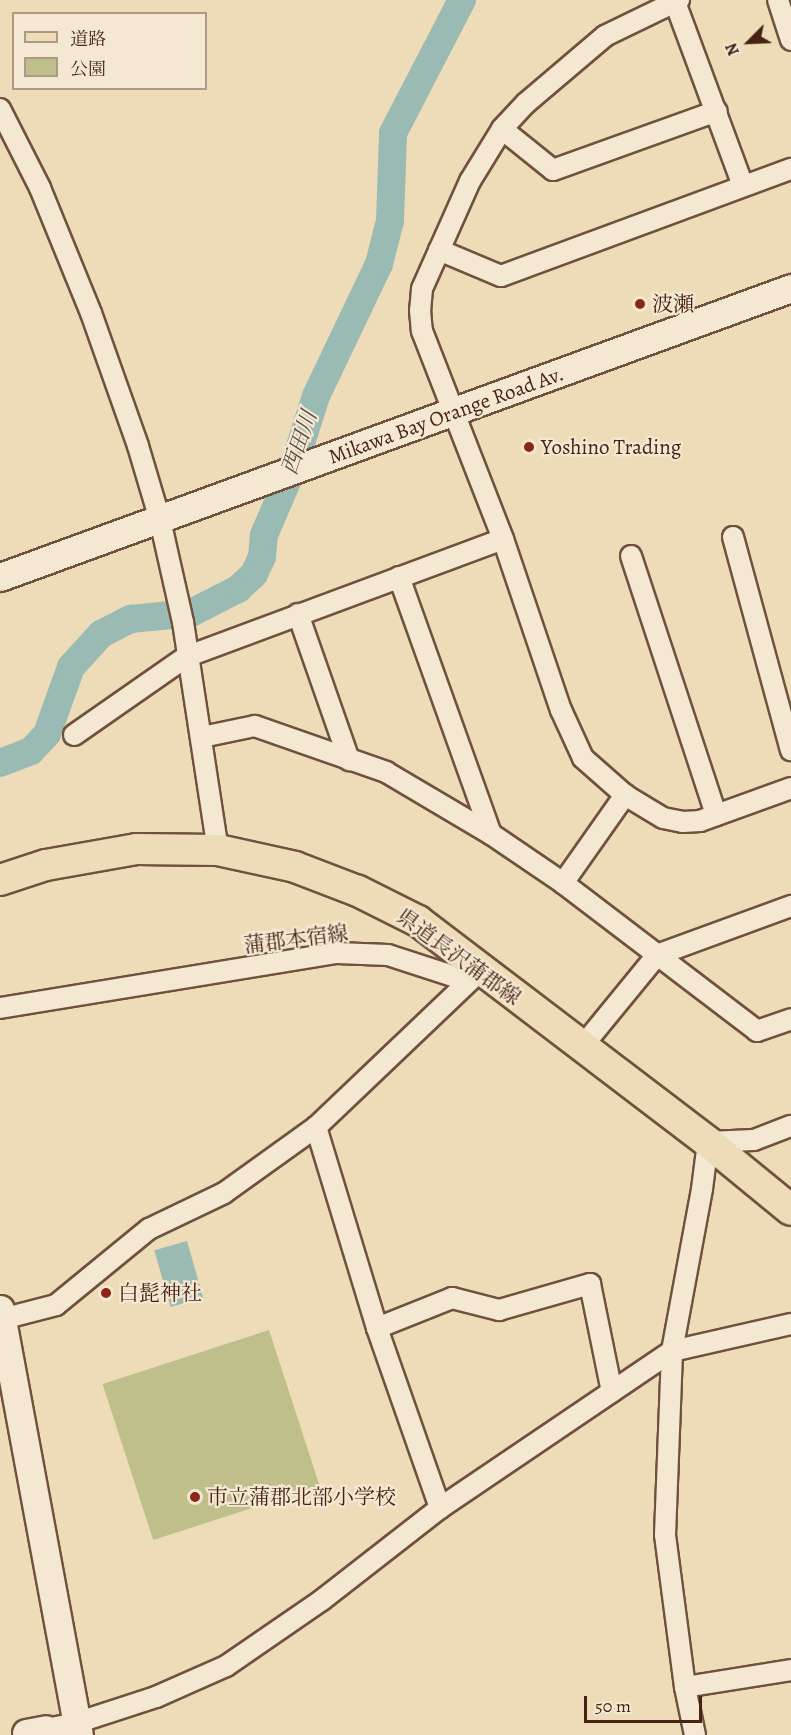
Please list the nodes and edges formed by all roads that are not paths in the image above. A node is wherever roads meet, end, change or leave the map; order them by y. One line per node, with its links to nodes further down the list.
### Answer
1 (778, 0): 3 (street)
2 (677, 1): 5 (street); 6 (street)
3 (791, 40)
4 (0, 109): 12 (street)
5 (717, 111): 6 (street); 8 (street)
6 (502, 129): 9 (street)
7 (791, 169): 8 (street)
8 (743, 186): 9 (street)
9 (439, 250): 11 (street)
10 (791, 288): 11 (street, Mikawa Bay Orange Road Av.)
11 (455, 412): 12 (street, Mikawa Bay Orange Road Av.); 14 (street)
12 (160, 520): 16 (street, Mikawa Bay Orange Road Av.); 19 (street)
13 (733, 537): 22 (street)
14 (503, 539): 17 (street); 25 (street)
15 (632, 556): 26 (street)
16 (0, 577)
17 (399, 577): 18 (street); 27 (street)
18 (298, 615): 19 (street); 23 (street)
19 (186, 657): 20 (street); 21 (street)
20 (74, 735)
21 (202, 737): 23 (street); 28 (street)
22 (791, 750)
23 (349, 760): 27 (street)
24 (791, 788): 26 (street)
25 (625, 795): 26 (street); 30 (street)
26 (716, 815)
27 (491, 834): 30 (street)
28 (218, 850): 29 (main road, 県道長沢蒲郡線); 33 (main road, 県道長沢蒲郡線)
29 (0, 880)
30 (562, 883): 32 (street)
31 (791, 906): 32 (street)
32 (657, 955): 35 (street); 36 (street)
33 (482, 969): 34 (street, 蒲郡本宿線); 36 (main road, 県道長沢蒲郡線); 38 (street)
34 (0, 1008)
35 (791, 1019)
36 (581, 1048): 39 (main road, 県道長沢蒲郡線)
37 (791, 1126): 39 (street)
38 (316, 1127): 41 (street); 43 (street)
39 (708, 1142): 40 (main road, 県道長沢蒲郡線); 44 (street)
40 (791, 1210)
41 (1, 1314): 49 (street)
42 (791, 1324): 44 (street)
43 (377, 1328): 45 (street); 46 (street)
44 (672, 1351): 45 (street); 48 (street)
45 (612, 1392): 46 (street)
46 (440, 1509): 49 (street)
47 (791, 1670): 48 (street)
48 (685, 1687): 51 (street)
49 (78, 1729): 50 (street)
50 (31, 1732)
51 (695, 1735)

